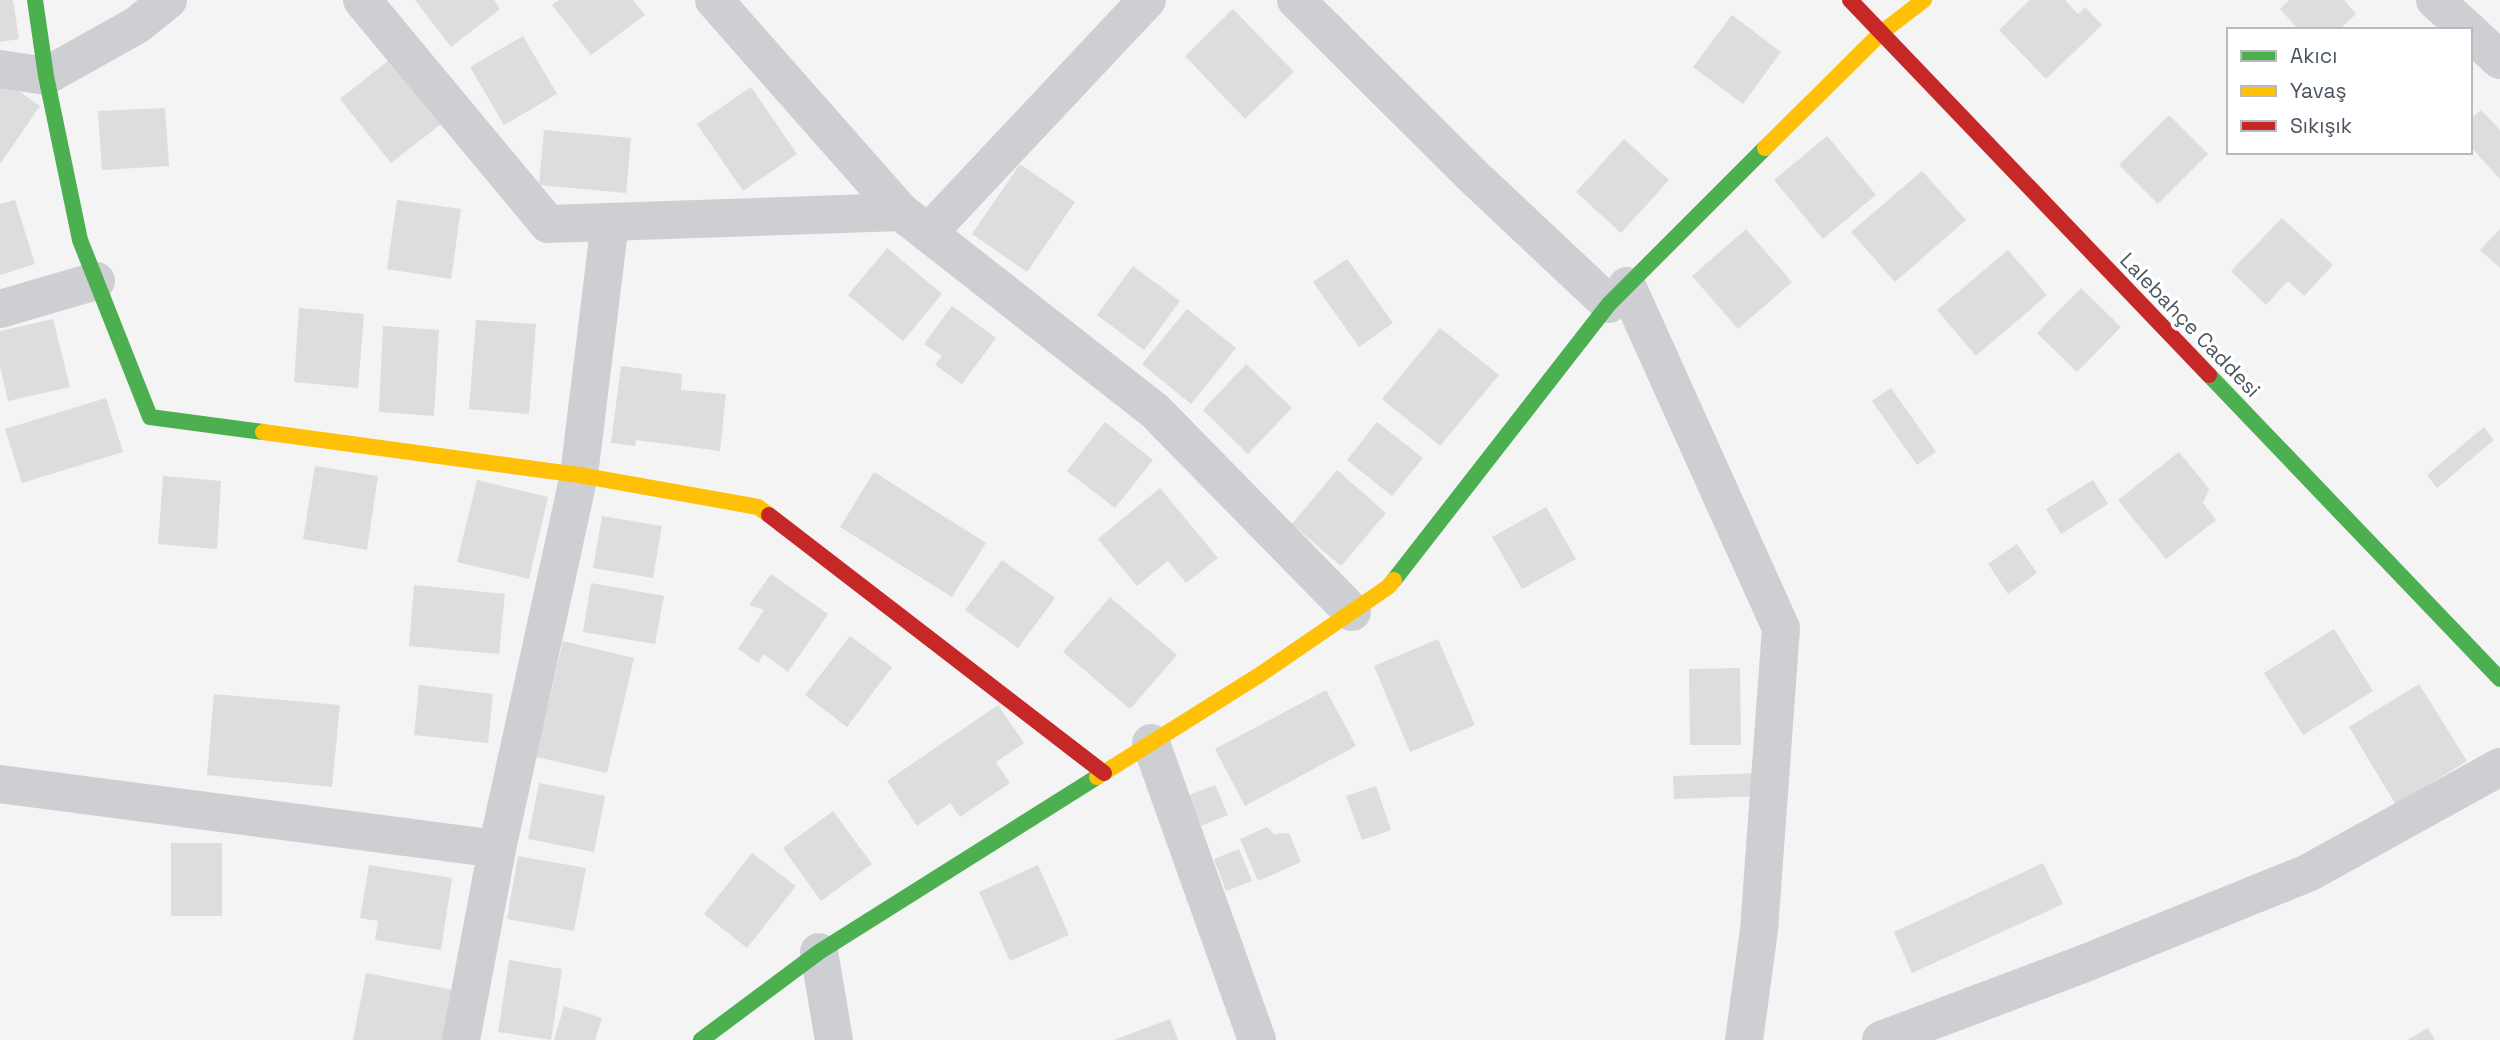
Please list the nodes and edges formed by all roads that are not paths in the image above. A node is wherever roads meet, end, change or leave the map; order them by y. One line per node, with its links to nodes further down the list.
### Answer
1 (35, 0): 15 (street)
2 (168, 0): 15 (street)
3 (362, 0): 16 (street)
4 (713, 0): 17 (street)
5 (1147, 0): 17 (street)
6 (1296, 0): 19 (street)
7 (1850, 0): 11 (street, Lalebahçe Caddesi)
8 (1924, 0): 11 (street)
9 (2435, 0): 10 (street)
10 (2466, 28)
11 (1881, 33): 19 (street); 23 (street, Lalebahçe Caddesi)
12 (2472, 34): 13 (street)
13 (2500, 60)
14 (0, 69): 15 (street)
15 (46, 76): 18 (street)
16 (610, 222): 17 (street); 21 (street)
17 (914, 222): 22 (street)
18 (96, 281): 20 (street); 21 (street)
19 (1618, 295): 22 (street); 34 (street)
20 (0, 309)
21 (579, 475): 26 (street); 28 (street)
22 (1352, 612): 24 (street)
23 (2500, 679)
24 (1151, 743): 26 (street); 33 (street)
25 (2500, 767): 35 (street)
26 (1104, 773): 29 (street)
27 (0, 784): 28 (street)
28 (497, 849): 30 (street)
29 (819, 952): 31 (street); 32 (street)
30 (461, 1040)
31 (701, 1040)
32 (834, 1040)
33 (1257, 1040)
34 (1744, 1040)
35 (1881, 1040)

